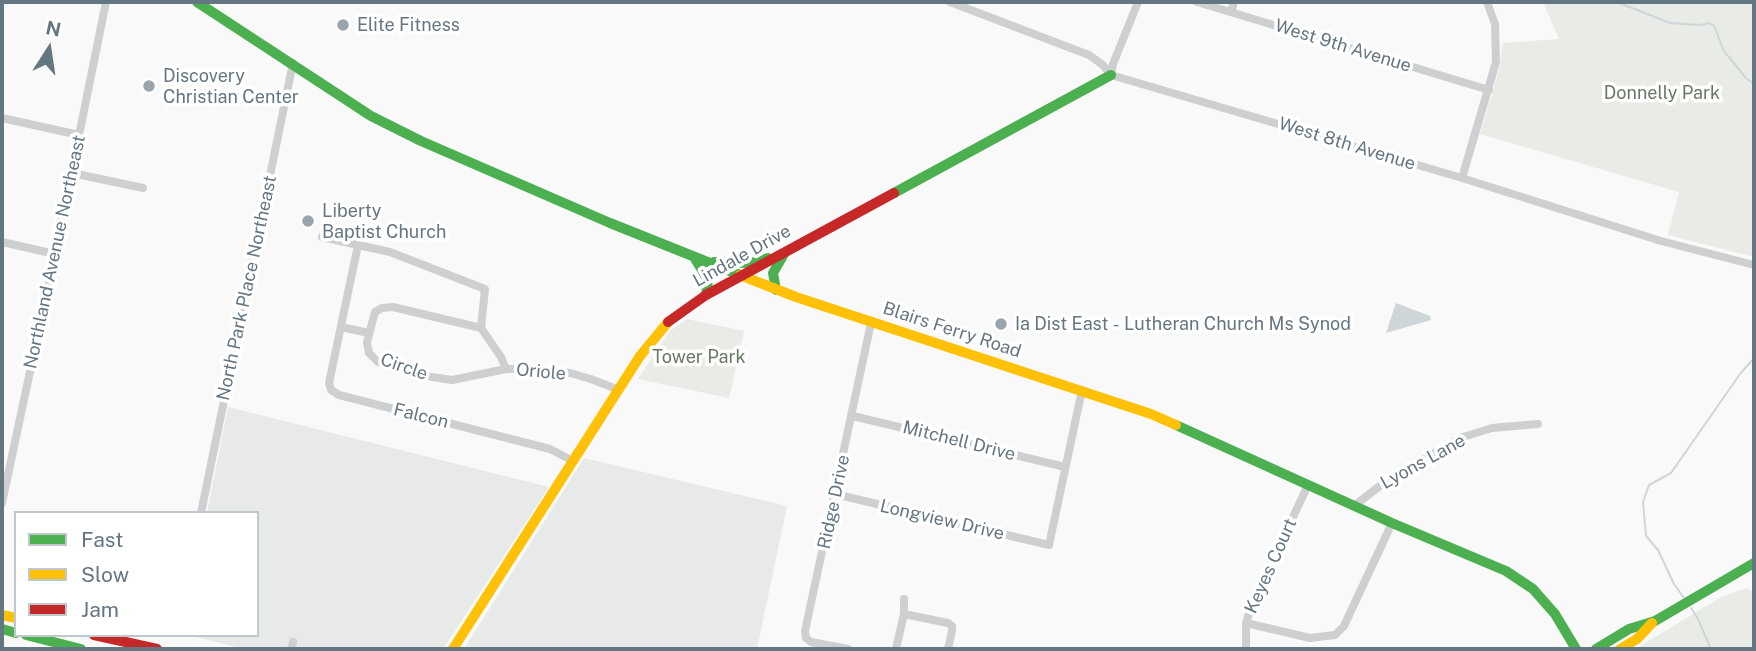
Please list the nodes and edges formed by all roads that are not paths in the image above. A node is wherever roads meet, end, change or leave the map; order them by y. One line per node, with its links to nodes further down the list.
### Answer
1 (106, 2): 13 (street, Northland Avenue Northeast)
2 (197, 2): 9 (main road, Blairs Ferry Road)
3 (950, 2): 10 (street, West 8th Avenue)
4 (1138, 2): 10 (street)
5 (1197, 2): 8 (street, West 9th Avenue)
6 (1234, 2): 8 (street)
7 (1487, 2): 11 (street)
8 (1231, 12): 11 (street, West 9th Avenue)
9 (295, 64): 22 (main road, Blairs Ferry Road); 42 (street, North Park Place Northeast)
10 (1111, 75): 15 (street, West 8th Avenue); 21 (main road, Lindale Drive)
11 (1489, 90): 15 (street)
12 (2, 118): 13 (street)
13 (79, 135): 14 (street, Northland Avenue Northeast)
14 (72, 173): 16 (street); 20 (street, Northland Avenue Northeast)
15 (1462, 178): 23 (street, West 8th Avenue)
16 (143, 188)
17 (322, 237): 19 (street)
18 (2, 242): 20 (street)
19 (358, 245): 28 (street); 29 (street)
20 (55, 254): 40 (street, Northland Avenue Northeast)
21 (784, 254): 22 (main road); 24 (main road, Lindale Drive); 25 (main road)
22 (699, 259): 24 (main road, Blairs Ferry Road); 26 (main road)
23 (1754, 264)
24 (743, 276): 25 (main road, Blairs Ferry Road); 26 (main road, Lindale Drive)
25 (776, 290): 27 (main road, Blairs Ferry Road)
26 (706, 295): 32 (main road, Lindale Drive)
27 (871, 323): 33 (main road, Blairs Ferry Road); 34 (street, Ridge Drive)
28 (341, 327): 30 (street); 36 (street, Falcon)
29 (481, 328): 30 (street, Circle); 31 (street, Oriole)
30 (369, 333): 31 (street, Circle)
31 (506, 369): 32 (street, Oriole)
32 (619, 390): 36 (main road, Lindale Drive)
33 (1082, 390): 37 (street); 38 (main road, Blairs Ferry Road)
34 (853, 416): 37 (street, Mitchell Drive); 39 (street, Ridge Drive)
35 (1538, 424): 41 (street, Lyons Lane)
36 (573, 461): 53 (main road, Lindale Drive)
37 (1065, 467): 39 (street, Longview Drive)
38 (1308, 485): 41 (main road, Blairs Ferry Road); 48 (street, Keyes Court)
39 (835, 494): 54 (street, Ridge Drive)
40 (2, 503)
41 (1354, 506): 43 (main road, Blairs Ferry Road)
42 (201, 511)
43 (1392, 523): 48 (street); 58 (main road, Blairs Ferry Road)
44 (1752, 568): 47 (main road)
45 (904, 599): 46 (street)
46 (904, 614): 55 (street); 56 (street)
47 (1655, 621): 59 (main road); 60 (main road)
48 (1247, 623): 57 (street, Keyes Court)
49 (34, 637): 51 (main road)
50 (103, 637): 52 (main road)
51 (81, 649)
52 (157, 649)
53 (453, 649)
54 (848, 649)
55 (896, 649)
56 (948, 649)
57 (1246, 649)
58 (1576, 649)
59 (1597, 649)
60 (1620, 649)

